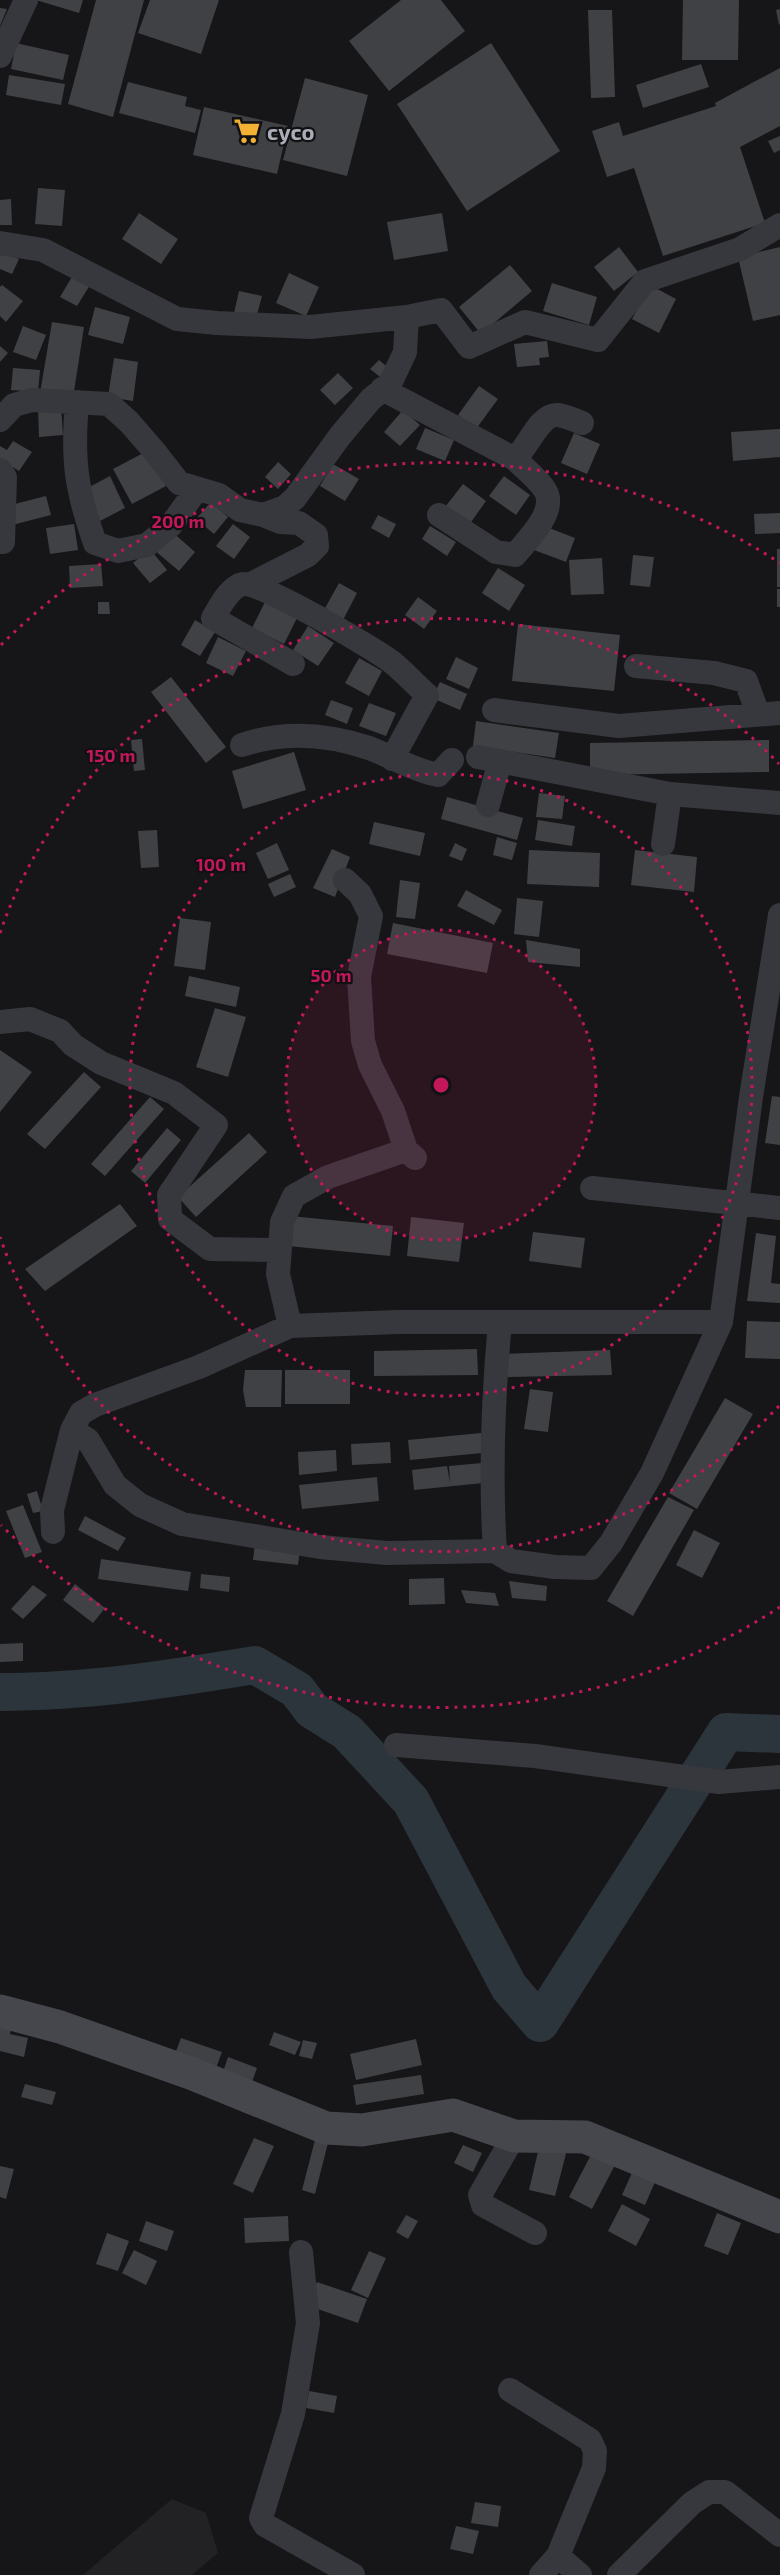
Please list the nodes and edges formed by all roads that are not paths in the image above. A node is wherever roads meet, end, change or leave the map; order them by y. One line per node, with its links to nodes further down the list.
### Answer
1 (26, 0): 2 (street)
2 (0, 57)
3 (780, 225): 5 (street)
4 (0, 243): 5 (street)
5 (407, 317): 6 (street)
6 (382, 389): 10 (street); 13 (street)
7 (77, 402): 8 (street); 12 (street); 12 (street)
8 (0, 420)
9 (582, 423): 10 (street)
10 (516, 459): 14 (street)
11 (0, 470): 15 (street)
12 (197, 489): 13 (street)
13 (263, 515): 16 (street)
14 (439, 515)
15 (3, 542)
16 (251, 584): 17 (street); 22 (street)
17 (293, 664)
18 (636, 666): 20 (street)
19 (494, 710): 20 (street)
20 (769, 714)
21 (242, 745): 22 (street)
22 (392, 759): 23 (street)
23 (452, 760)
24 (669, 794): 25 (street); 26 (street); 27 (street)
25 (780, 803)
26 (488, 805)
27 (663, 844)
28 (345, 880): 34 (street)
29 (780, 915): 32 (street)
30 (0, 1022): 34 (street)
31 (592, 1188): 32 (street)
32 (738, 1204): 33 (street); 36 (street)
33 (780, 1208)
34 (278, 1250): 37 (street)
35 (500, 1322): 36 (street); 37 (street); 40 (street)
36 (721, 1322): 40 (street)
37 (290, 1326): 38 (street)
38 (72, 1430): 39 (street); 40 (street)
39 (53, 1532)
40 (495, 1551)
41 (396, 1744): 42 (street)
42 (780, 1777)
43 (0, 2011): 44 (street)
44 (514, 2136): 45 (street); 46 (street)
45 (780, 2217)
46 (535, 2233)
47 (301, 2252): 51 (street)
48 (510, 2390): 50 (street)
49 (780, 2535): 54 (street)
50 (558, 2556): 52 (street); 53 (street)
51 (353, 2575)
52 (541, 2575)
53 (580, 2575)
54 (619, 2575)

